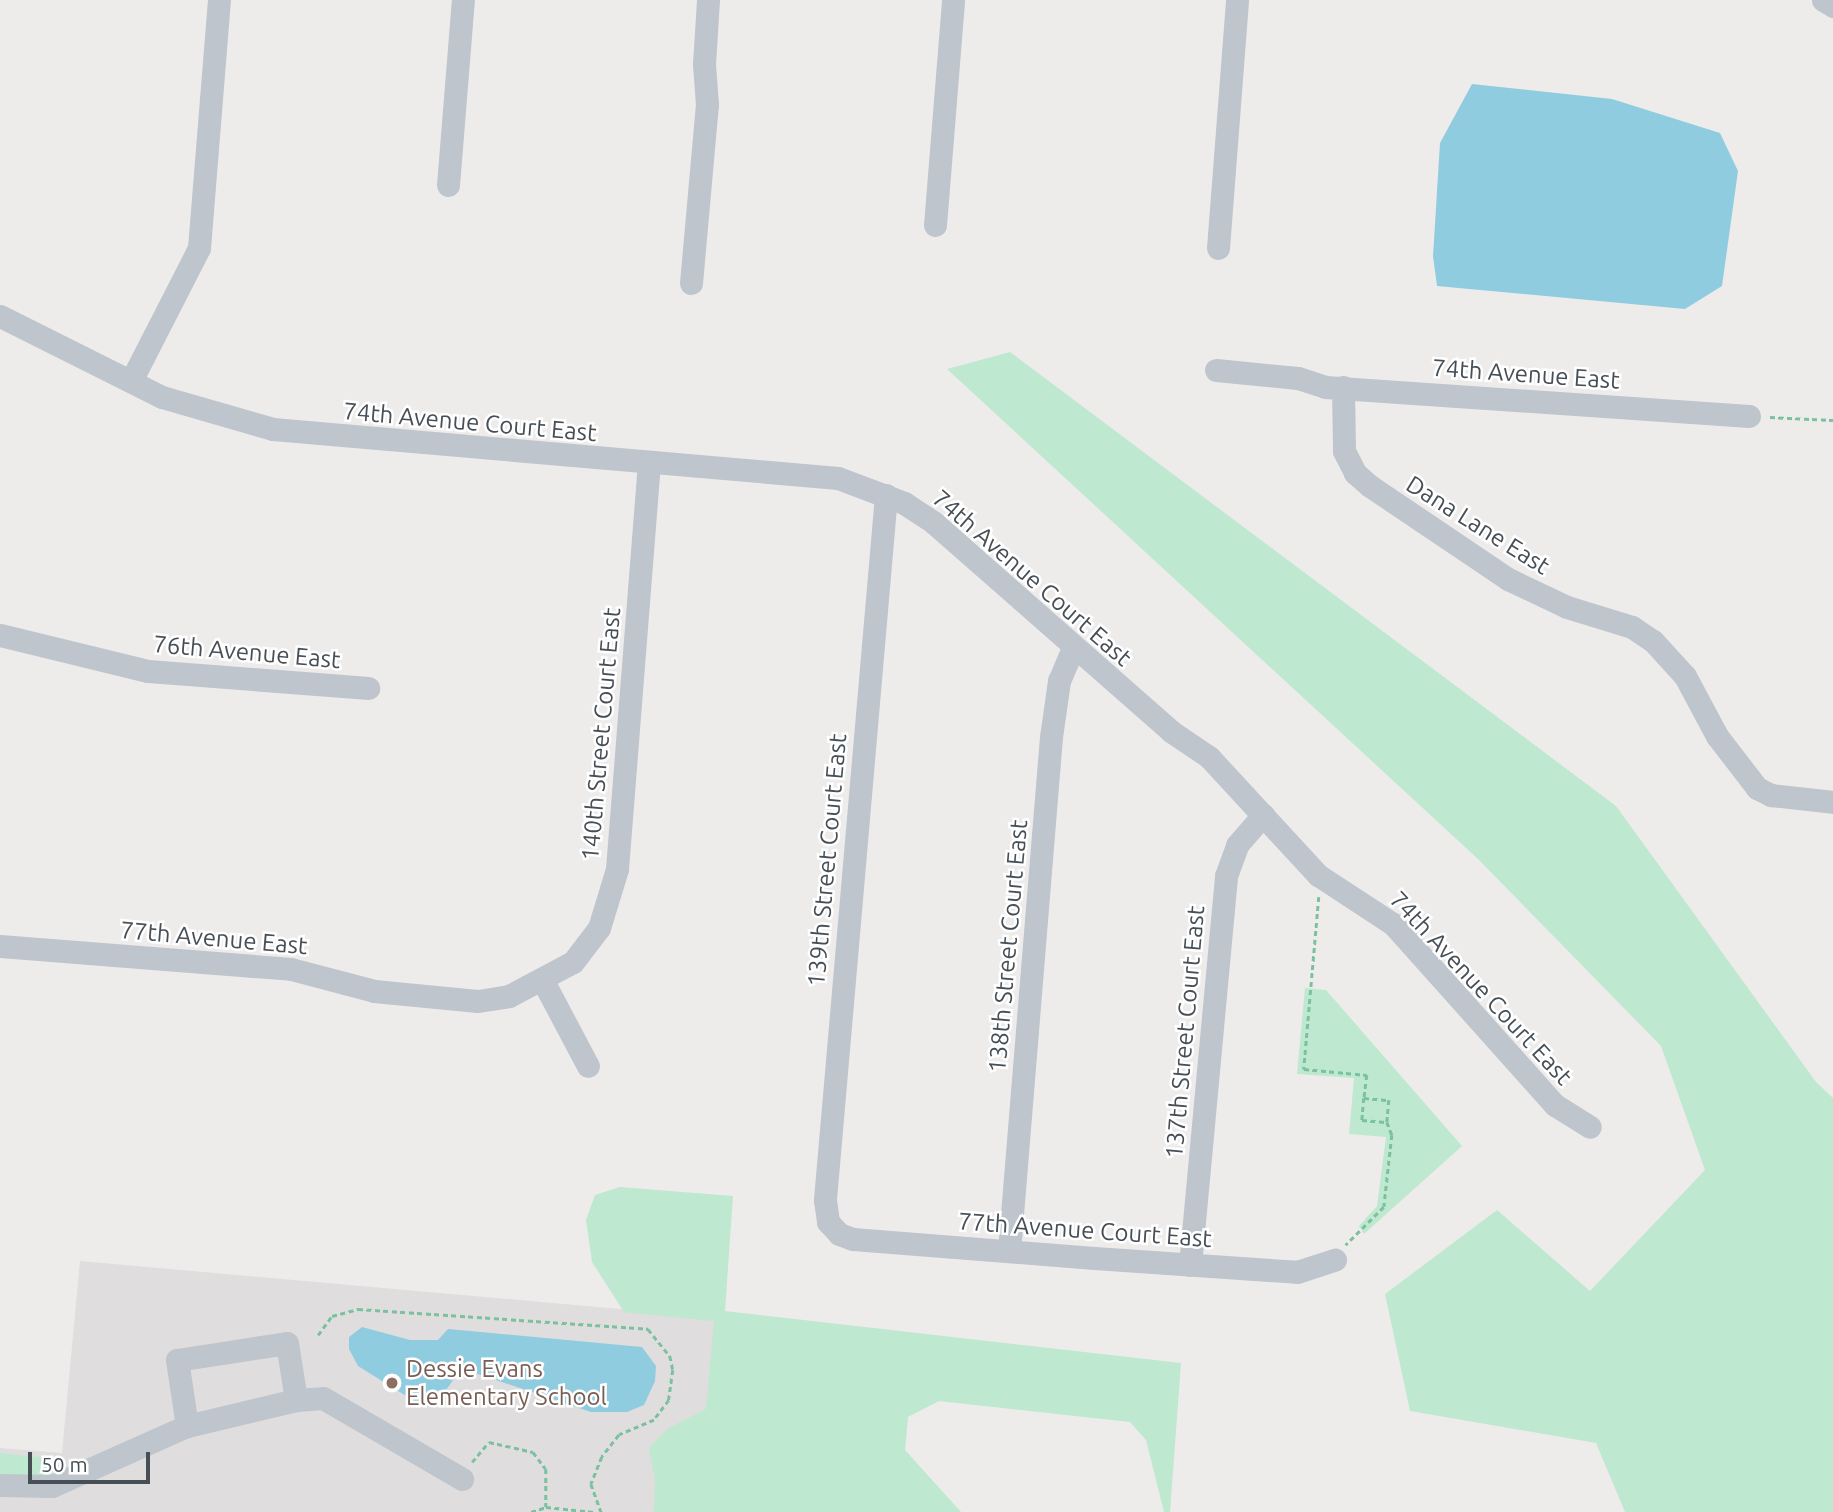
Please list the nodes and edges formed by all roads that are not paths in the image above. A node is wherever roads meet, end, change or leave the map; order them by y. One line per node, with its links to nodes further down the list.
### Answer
1 (219, 0): 14 (street)
2 (463, 0): 8 (street)
3 (708, 0): 11 (street)
4 (953, 0): 9 (street)
5 (1237, 0): 10 (street)
6 (1823, 0): 7 (street)
7 (1833, 6)
8 (448, 185)
9 (935, 225)
10 (1218, 248)
11 (691, 283)
12 (0, 316): 14 (street, 74th Avenue Court East)
13 (1216, 370): 15 (street, 74th Avenue East)
14 (131, 381): 17 (street, 74th Avenue Court East)
15 (1343, 387): 16 (street, 74th Avenue East); 22 (street, Dana Lane East)
16 (1749, 416)
17 (649, 463): 18 (street, 74th Avenue Court East); 25 (street, 140th Street Court East)
18 (887, 495): 20 (street, 74th Avenue Court East); 28 (street, 139th Street Court East)
19 (0, 635): 21 (street, 76th Avenue East)
20 (1073, 648): 23 (street, 74th Avenue Court East); 29 (street, 138th Street Court East)
21 (369, 688)
22 (1833, 802)
23 (1263, 815): 27 (street, 74th Avenue Court East); 31 (street, 137th Street Court East)
24 (0, 946): 25 (street, 77th Avenue East)
25 (543, 981): 26 (street)
26 (588, 1066)
27 (1590, 1127)
28 (832, 1228): 29 (street, 77th Avenue Court East)
29 (1009, 1251): 31 (street, 77th Avenue Court East)
30 (1335, 1260): 31 (street, 77th Avenue Court East)
31 (1190, 1265)
32 (296, 1399): 33 (street); 33 (street); 34 (street)
33 (187, 1426): 35 (street)
34 (462, 1479)
35 (0, 1485)

